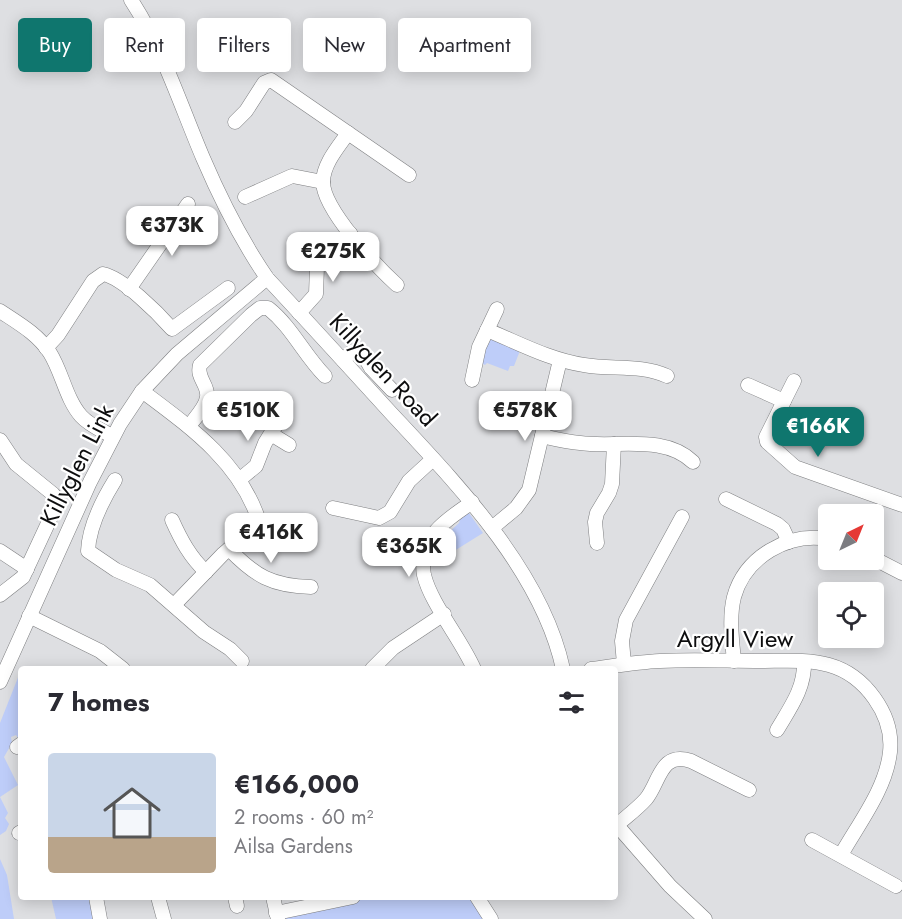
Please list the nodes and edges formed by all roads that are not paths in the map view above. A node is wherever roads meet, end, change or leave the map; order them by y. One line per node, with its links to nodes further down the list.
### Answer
1 (131, 0): 9 (street, Killyglen Road)
2 (235, 122): 3 (street)
3 (348, 133): 4 (street); 5 (street)
4 (409, 175)
5 (322, 182): 6 (street); 8 (street)
6 (245, 197)
7 (188, 204): 12 (street)
8 (350, 233): 10 (street); 15 (street)
9 (267, 279): 15 (street, Killyglen Road); 26 (street, Killyglen Link)
10 (397, 285)
11 (228, 288): 12 (street)
12 (129, 290): 17 (street)
13 (497, 309): 16 (street)
14 (0, 311): 17 (street)
15 (299, 313): 18 (street, Killyglen Road)
16 (487, 330): 19 (street); 22 (street)
17 (46, 348): 29 (street)
18 (343, 360): 25 (street); 34 (street, Killyglen Road)
19 (560, 360): 21 (street); 30 (street)
20 (326, 376): 28 (street)
21 (667, 376)
22 (472, 380)
23 (794, 381): 27 (street)
24 (748, 385): 27 (street)
25 (392, 390)
26 (142, 391): 28 (street); 29 (street, Killyglen Link)
27 (784, 401): 40 (street)
28 (189, 426): 37 (street)
29 (112, 436): 58 (street, Killyglen Link)
30 (542, 436): 32 (street); 44 (street)
31 (0, 440): 51 (street)
32 (614, 444): 35 (street); 47 (street)
33 (289, 445): 37 (street)
34 (433, 459): 39 (street, Killyglen Road); 41 (street)
35 (693, 462)
36 (115, 480): 56 (street)
37 (239, 480): 48 (street)
38 (726, 499): 46 (street)
39 (472, 502): 44 (street, Killyglen Road); 57 (street)
40 (902, 505)
41 (333, 508)
42 (682, 517): 63 (street)
43 (172, 520): 52 (street)
44 (492, 528): 69 (street, Killyglen Road)
45 (818, 538): 46 (street)
46 (789, 542): 61 (street)
47 (597, 543)
48 (229, 549): 52 (street); 54 (street)
49 (0, 551): 51 (street)
50 (884, 564): 53 (street)
51 (27, 569): 55 (street)
52 (206, 572): 56 (street)
53 (902, 573)
54 (310, 587)
55 (0, 595)
56 (174, 605): 60 (street)
57 (444, 614): 67 (street); 68 (street)
58 (29, 616): 59 (street); 64 (street, Killyglen Link)
59 (110, 657): 65 (street); 66 (street)
60 (242, 661)
61 (734, 661): 62 (street, Argyll View); 63 (street, Argyll View)
62 (804, 662): 72 (street); 77 (street, Argyll View)
63 (624, 664): 70 (street, Argyll View)
64 (3, 666): 71 (street, Killyglen Link)
65 (103, 666)
66 (120, 666)
67 (375, 666)
68 (473, 666)
69 (562, 666)
70 (611, 666)
71 (0, 682)
72 (777, 730)
73 (748, 790): 74 (street)
74 (618, 822)
75 (618, 826): 88 (street)
76 (812, 840): 77 (street)
77 (840, 855): 78 (street)
78 (896, 886)
79 (97, 900): 85 (street)
80 (159, 900): 86 (street)
81 (274, 900): 84 (street)
82 (341, 900): 84 (street)
83 (479, 900): 87 (street)
84 (277, 916)
85 (100, 919)
86 (164, 919)
87 (491, 919)
88 (705, 919)

